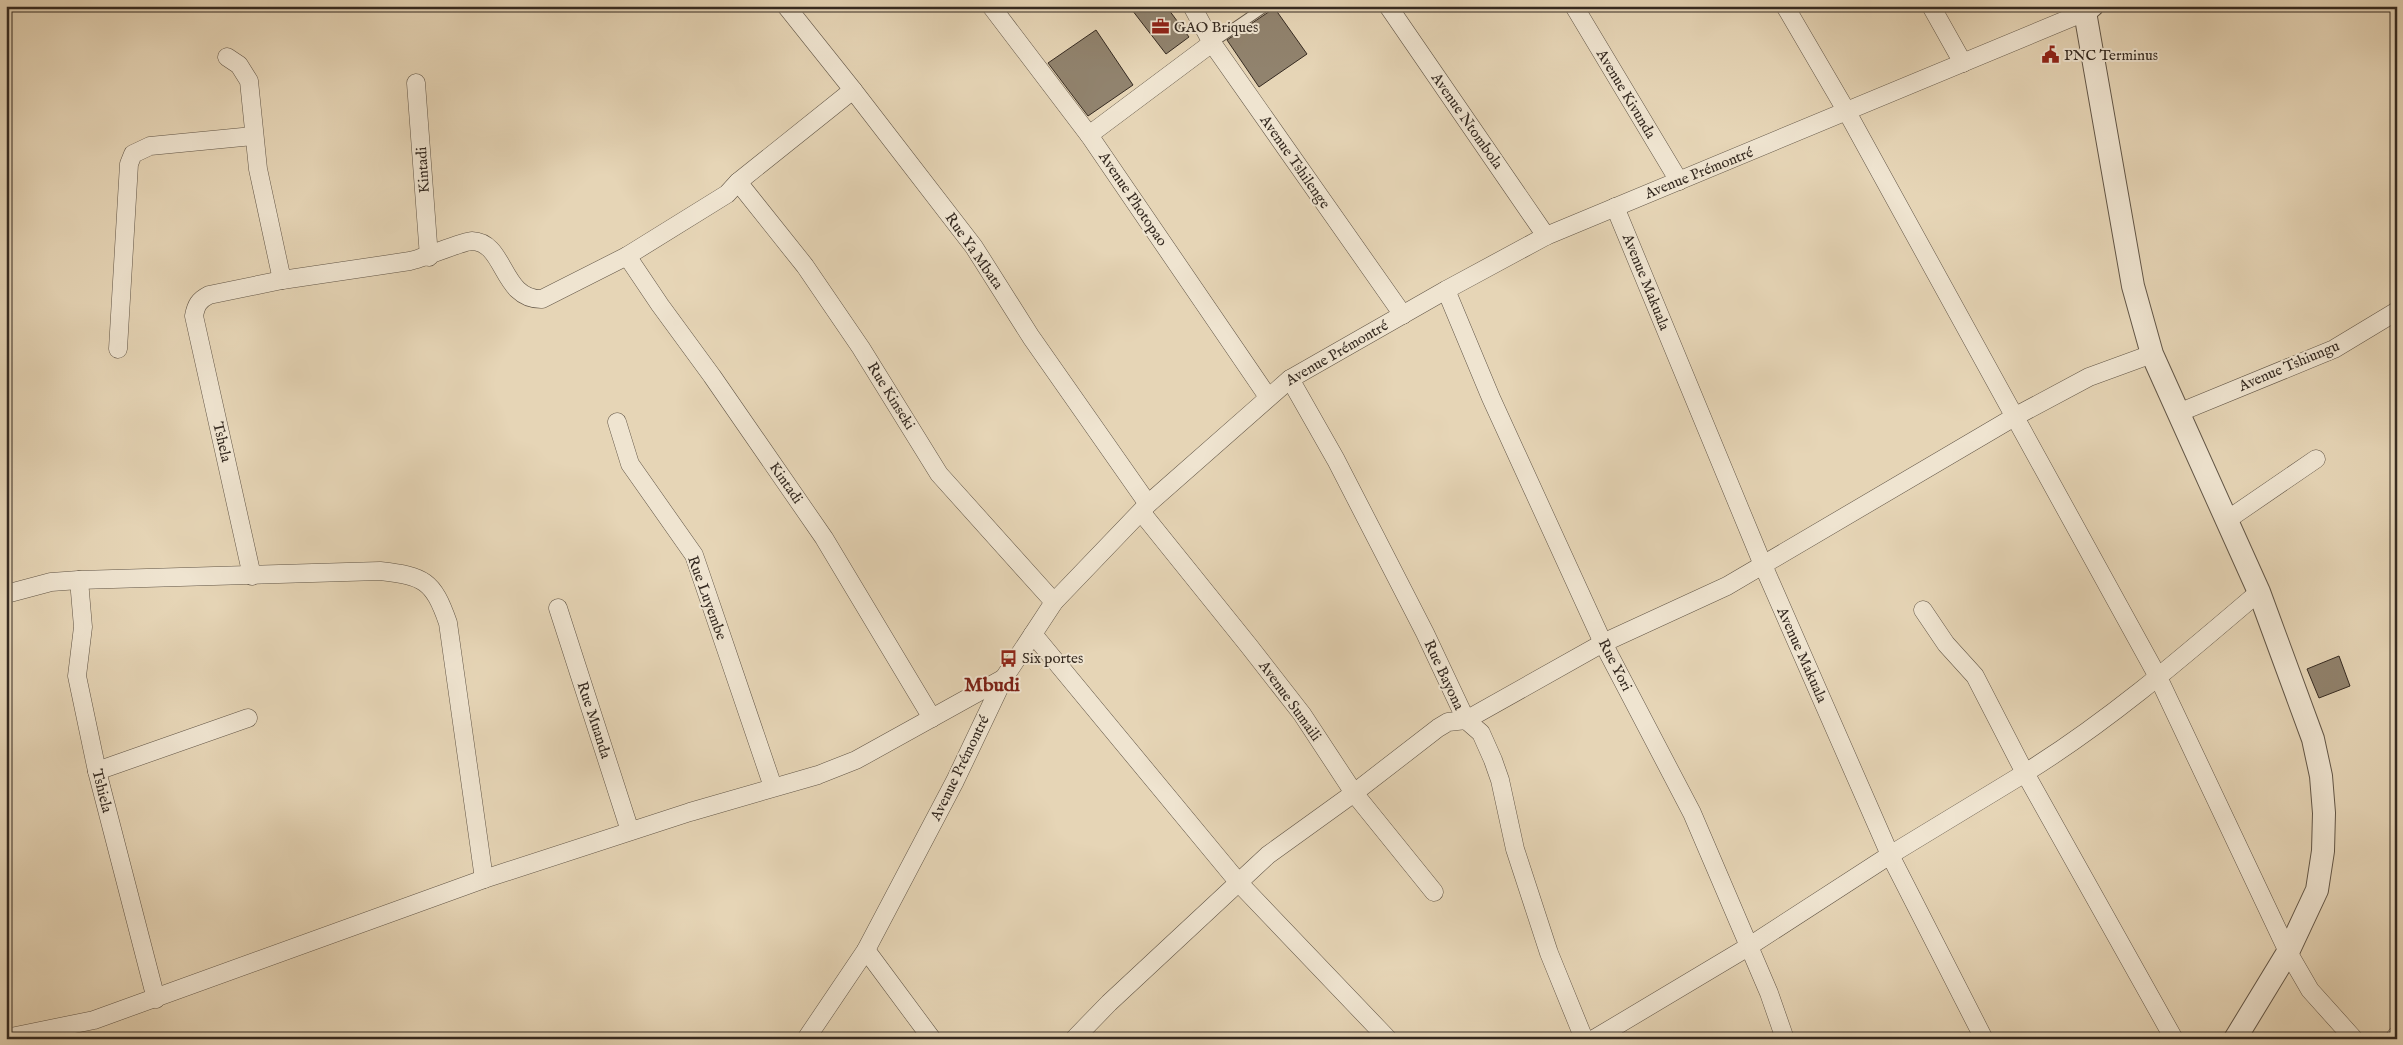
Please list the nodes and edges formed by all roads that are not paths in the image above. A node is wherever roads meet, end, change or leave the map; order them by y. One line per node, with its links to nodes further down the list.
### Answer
1 (786, 6): 14 (street, Rue Ya Mbata)
2 (991, 6): 16 (street, Avenue Photopao)
3 (1192, 6): 10 (street, Avenue Tshilenge)
4 (1266, 6): 10 (lane)
5 (1388, 6): 21 (street, Avenue Ntombola)
6 (1574, 6): 18 (street, Avenue Kivunda)
7 (1785, 6): 15 (street)
8 (1931, 6): 12 (street)
9 (2088, 9): 12 (street, Avenue Prémontré); 29 (street)
10 (1212, 43): 16 (street); 27 (street, Avenue Tshilenge)
11 (227, 57): 17 (street)
12 (1963, 63): 15 (street, Avenue Prémontré)
13 (416, 83): 23 (street, Kintadi)
14 (854, 90): 19 (street); 36 (street, Rue Ya Mbata)
15 (1847, 112): 18 (street, Avenue Prémontré); 33 (street)
16 (1089, 135): 31 (street, Avenue Photopao)
17 (254, 136): 24 (street); 28 (street)
18 (1679, 181): 20 (street, Avenue Prémontré)
19 (738, 182): 22 (street); 43 (street, Rue Kinseki)
20 (1615, 207): 21 (street, Avenue Prémontré); 38 (street, Avenue Makuala)
21 (1546, 236): 25 (street, Avenue Prémontré)
22 (628, 256): 23 (street); 51 (street, Kintadi)
23 (429, 257): 24 (street)
24 (282, 280): 39 (street, Tshela)
25 (1446, 290): 27 (street, Avenue Prémontré); 47 (street, Rue Yori)
26 (2397, 311): 32 (street, Avenue Tshiungu)
27 (1403, 315): 30 (street, Avenue Prémontré)
28 (118, 349)
29 (2152, 354): 32 (street); 33 (street)
30 (1290, 379): 31 (street, Avenue Prémontré); 52 (street, Rue Bayona)
31 (1268, 397): 36 (street, Avenue Prémontré)
32 (2178, 412): 37 (street)
33 (2016, 416): 38 (street); 48 (street)
34 (617, 422): 55 (street, Rue Luyembe)
35 (2316, 459): 37 (street)
36 (1145, 509): 43 (street, Avenue Prémontré); 56 (street, Avenue Sumaili)
37 (2227, 520): 41 (street)
38 (1763, 565): 47 (street); 58 (street, Avenue Makuala)
39 (252, 576): 40 (street); 59 (street)
40 (79, 580): 42 (street); 53 (street, Tshiela)
41 (2259, 592): 48 (street); 64 (street)
42 (6, 594)
43 (1054, 602): 46 (street, Avenue Prémontré)
44 (558, 608): 57 (street, Rue Muanda)
45 (1923, 610): 54 (street)
46 (1033, 634): 49 (street, Avenue Prémontré); 60 (street)
47 (1603, 643): 52 (street); 62 (street, Rue Yori)
48 (2158, 677): 54 (street); 64 (street)
49 (1004, 678): 51 (street); 63 (street, Avenue Prémontré)
50 (248, 718): 53 (street)
51 (932, 718): 55 (street)
52 (1466, 720): 56 (street); 72 (street, Rue Bayona)
53 (97, 771): 65 (street, Tshiela)
54 (2025, 773): 58 (street); 76 (street)
55 (773, 787): 57 (street)
56 (1354, 793): 60 (street); 61 (street, Avenue Sumaili)
57 (630, 831): 59 (street)
58 (1890, 855): 62 (street); 75 (street, Avenue Makuala)
59 (484, 878): 65 (street)
60 (1239, 882): 70 (street); 71 (street)
61 (1434, 892)
62 (1748, 947): 73 (street); 74 (street, Rue Yori)
63 (866, 950): 68 (street, Avenue Prémontré); 69 (street)
64 (2288, 952): 77 (street); 78 (street)
65 (156, 999): 67 (street)
66 (2397, 1036): 79 (street)
67 (6, 1038)
68 (806, 1039)
69 (932, 1039)
70 (1074, 1039)
71 (1388, 1039)
72 (1584, 1039)
73 (1594, 1039)
74 (1785, 1039)
75 (1984, 1039)
76 (2174, 1039)
77 (2235, 1039)
78 (2354, 1039)
79 (2394, 1039)

